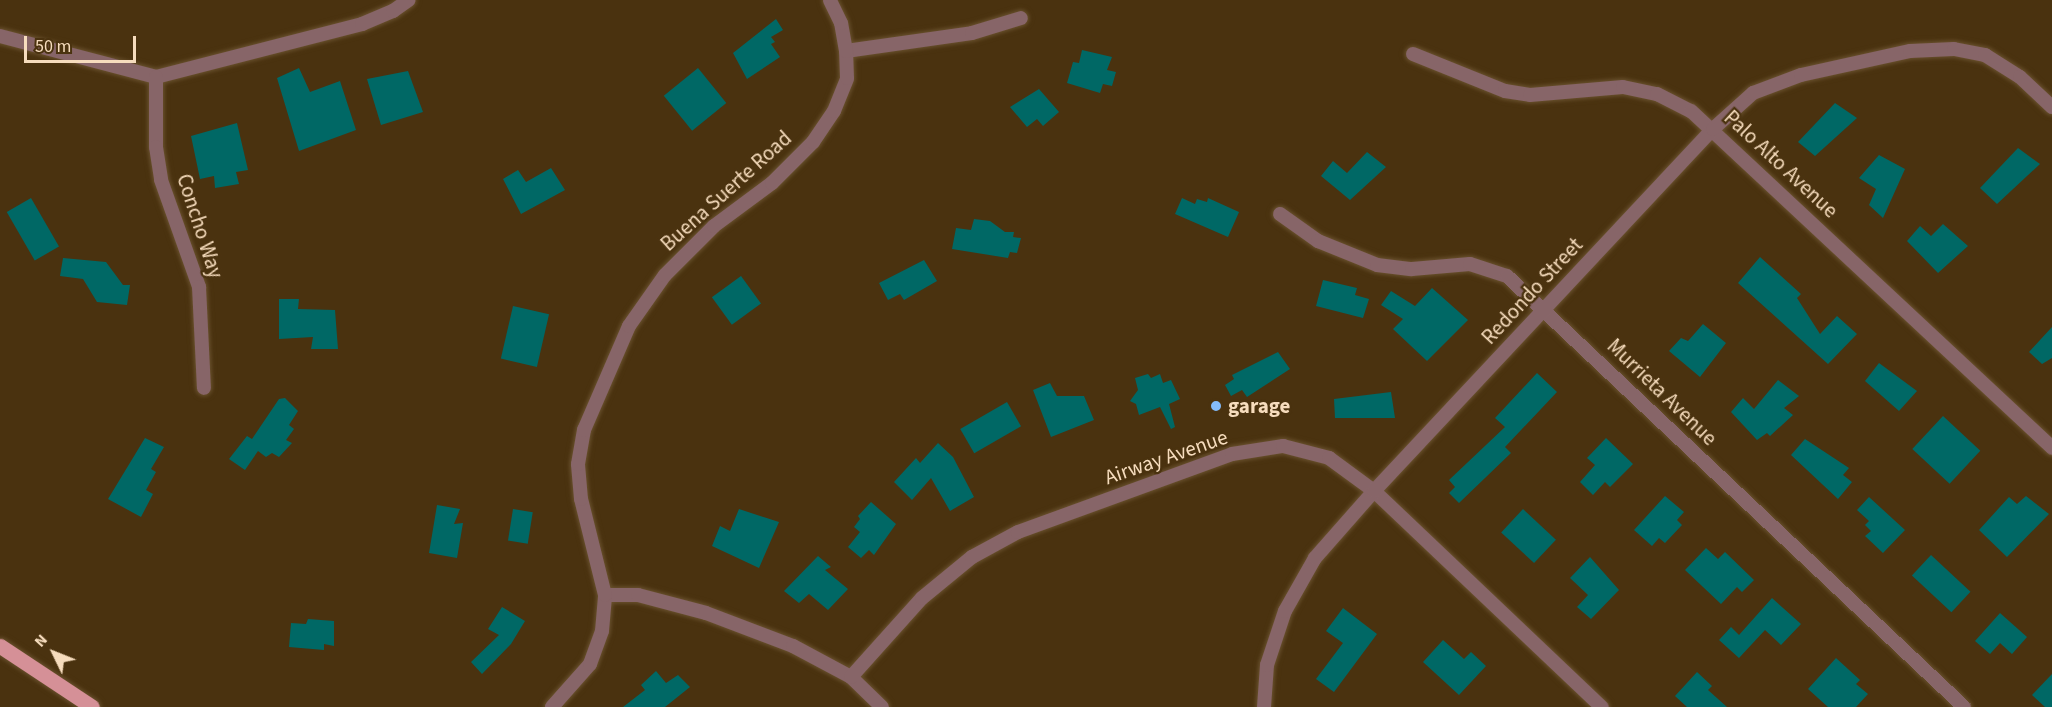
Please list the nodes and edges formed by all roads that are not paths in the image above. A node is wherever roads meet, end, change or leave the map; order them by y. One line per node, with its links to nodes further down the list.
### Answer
1 (409, 0): 7 (street)
2 (830, 0): 5 (street, Buena Suerte Road)
3 (1021, 18): 5 (street)
4 (0, 36): 7 (street)
5 (846, 51): 15 (street, Buena Suerte Road)
6 (1413, 54): 9 (street, Palo Alto Avenue)
7 (156, 77): 12 (street, Concho Way)
8 (2052, 107): 9 (street, Redondo Street)
9 (1713, 129): 11 (street, Redondo Street); 13 (street, Palo Alto Avenue)
10 (1280, 214): 11 (street, Murrieta Avenue)
11 (1545, 309): 14 (street, Redondo Street); 23 (street, Murrieta Avenue)
12 (204, 388)
13 (2052, 448)
14 (1374, 490): 17 (street, Airway Avenue); 21 (street, Redondo Street); 22 (street, Airway Avenue)
15 (605, 595): 17 (street); 19 (street, Buena Suerte Road)
16 (0, 646): 18 (main road)
17 (851, 677): 20 (street)
18 (92, 707)
19 (552, 707)
20 (882, 707)
21 (1264, 707)
22 (1602, 707)
23 (1964, 707)

